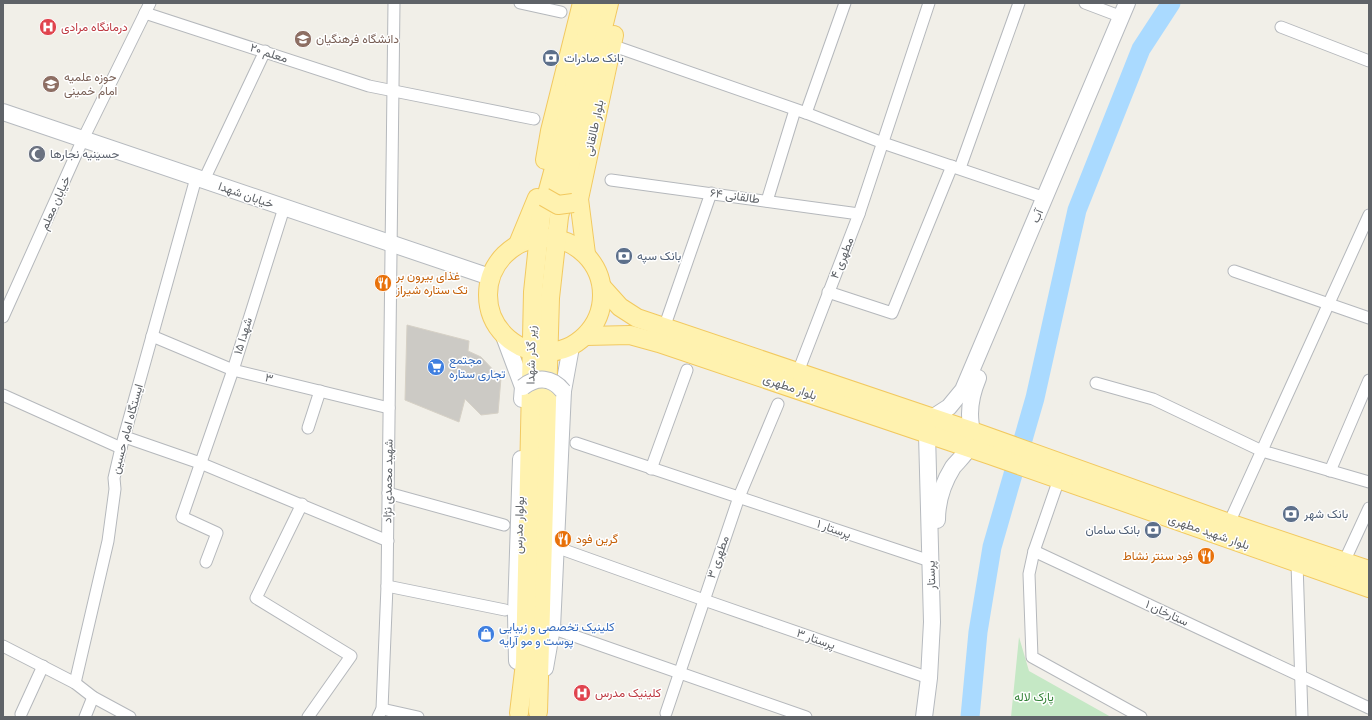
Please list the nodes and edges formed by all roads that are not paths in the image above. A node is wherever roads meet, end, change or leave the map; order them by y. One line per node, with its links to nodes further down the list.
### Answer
1 (394, 3): 19 (street, شهید محمدی نژاد)
2 (520, 3): 14 (street)
3 (582, 3): 29 (main road)
4 (594, 3): 106 (main road, زیر گذر شهدا)
5 (609, 3): 107 (main road, زیر گذر شهدا)
6 (621, 3): 16 (main road, بلوار طالقانی)
7 (844, 3): 22 (street)
8 (929, 3): 25 (street, مطهری ۴)
9 (1020, 3): 26 (street)
10 (1085, 3): 13 (street)
11 (1137, 3): 67 (street, آب)
12 (147, 8): 17 (street, معلم ۲۰); 24 (street, خیابان معلم)
13 (1125, 10): 31 (street, آب)
14 (561, 12)
15 (1281, 27): 18 (street)
16 (611, 45): 20 (street); 32 (main road, بلوار طالقانی)
17 (265, 51): 19 (street, معلم ۲۰); 27 (street, ایستگاه امام حسین)
18 (1369, 61)
19 (394, 92): 23 (street, معلم ۲۰); 38 (street, شهید محمدی نژاد)
20 (795, 110): 22 (street); 33 (street)
21 (3, 112): 24 (street, خیابان شهدا)
22 (806, 113): 25 (street)
23 (534, 119)
24 (83, 139): 27 (street, خیابان شهدا); 45 (street, خیابان معلم)
25 (883, 143): 26 (street); 35 (street, مطهری ۴)
26 (956, 167): 31 (street); 43 (street)
27 (200, 179): 34 (street, خیابان شهدا); 49 (street, ایستگاه امام حسین)
28 (611, 180): 30 (street, طالقانی ۶۴)
29 (543, 193): 32 (main road, bridge); 37 (main road)
30 (711, 193): 33 (street, طالقانی ۶۴); 48 (street)
31 (1045, 198): 64 (street, آب)
32 (576, 201): 39 (main road, بلوار طالقانی)
33 (767, 201): 35 (street, طالقانی ۶۴)
34 (284, 208): 38 (street, خیابان شهدا); 53 (street, شهدا ۱۵)
35 (859, 214): 43 (street, مطهری ۴)
36 (1369, 215): 44 (street)
37 (518, 244): 39 (main road); 41 (main road)
38 (392, 245): 41 (street, خیابان شهدا); 63 (street, شهید محمدی نژاد)
39 (586, 254): 42 (main road)
40 (1234, 271): 44 (street)
41 (490, 277): 50 (main road)
42 (602, 286): 48 (main road, بلوار مطهری); 51 (main road)
43 (828, 292): 55 (street, مطهری ۴)
44 (1329, 304): 47 (street); 70 (street)
45 (6, 305): 46 (street, خیابان معلم)
46 (3, 317)
47 (1369, 318)
48 (664, 328): 55 (main road, بلوار مطهری)
49 (152, 336): 53 (street, ۳); 66 (street, ایستگاه امام حسین)
50 (504, 336): 52 (main road); 58 (street, بولوار مدرس)
51 (586, 336): 52 (main road); 64 (main road, بلوار مطهری)
52 (571, 347): 60 (street)
53 (233, 370): 59 (street, ۳); 71 (street, شهدا ۱۵)
54 (688, 370): 72 (street)
55 (798, 372): 64 (main road, بلوار مطهری)
56 (1369, 380): 73 (street)
57 (1096, 383): 70 (street)
58 (523, 387): 60 (street, bridge); 106 (street, بولوار مدرس)
59 (320, 391): 63 (street, ۳); 65 (street)
60 (563, 391): 107 (street)
61 (3, 395): 69 (street)
62 (778, 404): 77 (street, مطهری ۳)
63 (389, 408): 76 (street, شهید محمدی نژاد)
64 (929, 426): 67 (main road, بلوار مطهری); 85 (street, پرستار)
65 (308, 428)
66 (124, 437): 69 (street, ایستگاه امام حسین); 71 (street)
67 (970, 439): 74 (main road, بلوار مطهری); 115 (street, پرستار)
68 (576, 443): 72 (street, پرستار ۱)
69 (121, 448): 100 (street, ایستگاه امام حسین)
70 (1262, 451): 73 (street); 80 (street)
71 (200, 463): 78 (street); 86 (street, شهدا ۱۵)
72 (651, 469): 77 (street, پرستار ۱)
73 (1330, 471): 75 (street)
74 (1054, 472): 80 (main road, بلوار شهید مطهری); 84 (street); 88 (main road, بلوار شهید مطهری)
75 (1369, 482)
76 (388, 494): 81 (street); 82 (street, شهید محمدی نژاد)
77 (739, 497): 85 (street, پرستار ۱); 92 (street, مطهری ۳)
78 (302, 504): 82 (street); 111 (street)
79 (1369, 508): 87 (street)
80 (1229, 523): 87 (main road, بلوار شهید مطهری)
81 (504, 525)
82 (388, 541): 90 (street, شهید محمدی نژاد)
83 (564, 550): 92 (street, پرستار ۳)
84 (1034, 551): 98 (street, ستارخان ۱); 108 (street)
85 (930, 561): 99 (street, پرستار)
86 (206, 562)
87 (1344, 562): 89 (main road, بلوار شهید مطهری)
88 (1297, 563): 91 (main road, بلوار شهید مطهری); 98 (street)
89 (1369, 570)
90 (387, 586): 93 (street); 104 (street, شهید محمدی نژاد)
91 (1369, 588)
92 (704, 600): 97 (street, مطهری ۳); 99 (street, پرستار ۳)
93 (504, 610)
94 (560, 631): 97 (street)
95 (3, 646): 96 (street)
96 (43, 666): 100 (street); 105 (street)
97 (680, 672): 103 (street, مطهری ۳); 113 (street)
98 (1300, 676): 102 (street, ستارخان ۱); 116 (street)
99 (929, 678): 114 (street, پرستار)
100 (75, 683): 101 (street)
101 (93, 697): 109 (street); 110 (street)
102 (1369, 708)
103 (666, 712)
104 (380, 713): 112 (street)
105 (21, 714)
106 (519, 715)
107 (538, 715)
108 (1138, 716)
109 (85, 717)
110 (130, 717)
111 (308, 717)
112 (418, 717)
113 (806, 717)
114 (924, 717)
115 (934, 717)
116 (1302, 717)

